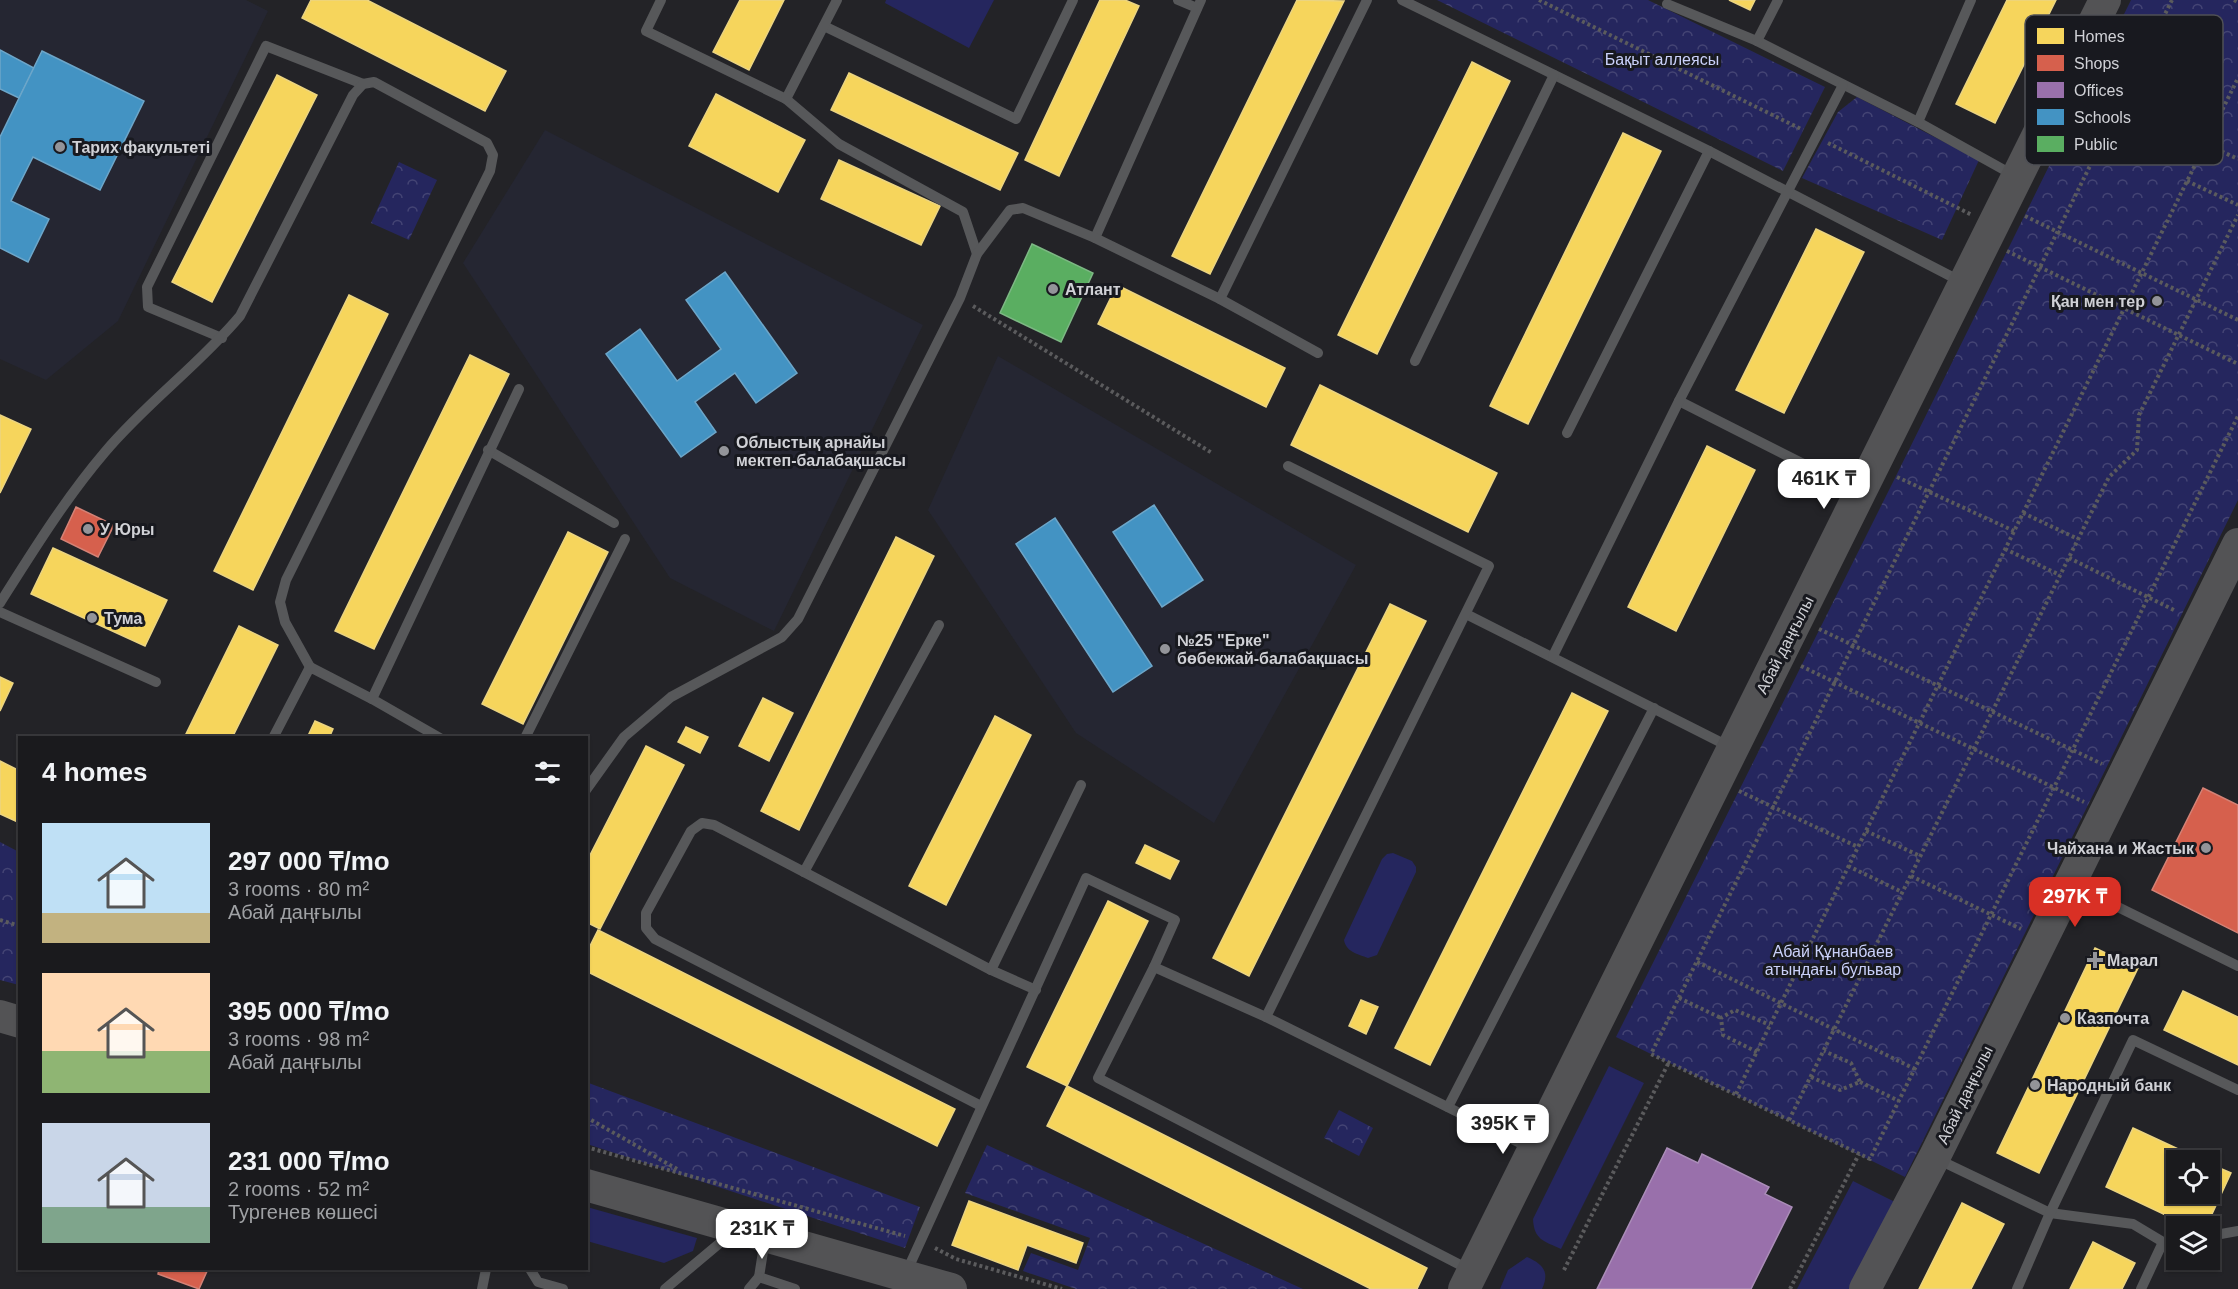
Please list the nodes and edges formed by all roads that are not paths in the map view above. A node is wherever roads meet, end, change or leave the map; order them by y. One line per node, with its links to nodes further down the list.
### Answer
1 (661, 0): 18 (lane)
2 (837, 0): 13 (lane)
3 (1073, 0): 13 (lane)
4 (1178, 0): 10 (lane)
5 (1367, 0): 27 (lane)
6 (1402, 0): 15 (lane)
7 (1778, 0): 14 (lane)
8 (1971, 0): 19 (lane)
9 (2105, 0): 12 (main road, Абай даңғылы)
10 (1199, 4): 24 (lane)
11 (1667, 4): 14 (lane)
12 (2097, 15)
13 (824, 26): 18 (lane)
14 (1757, 41): 17 (lane)
15 (1554, 75): 20 (lane); 30 (lane)
16 (363, 84): 28 (lane); 28 (lane); 45 (lane)
17 (1844, 85): 19 (lane); 23 (lane)
18 (786, 99): 25 (lane)
19 (1918, 122): 22 (lane)
20 (1709, 151): 23 (lane); 33 (lane)
21 (2025, 158): 22 (main road, Абай даңғылы)
22 (2016, 176): 26 (main road, Абай даңғылы)
23 (1788, 191): 26 (lane); 32 (lane)
24 (1095, 238): 25 (lane); 27 (lane)
25 (977, 254): 54 (lane)
26 (1965, 284): 36 (main road, Абай даңғылы)
27 (1220, 299): 29 (lane)
28 (222, 338): 40 (lane)
29 (1318, 353)
30 (1415, 361)
31 (519, 389): 34 (lane)
32 (1679, 401): 36 (lane); 44 (lane)
33 (1567, 433)
34 (488, 450): 37 (lane); 47 (lane)
35 (1288, 466): 42 (lane)
36 (1861, 493): 52 (main road, Абай даңғылы)
37 (614, 522)
38 (625, 539): 51 (lane)
39 (2238, 544): 56 (main road, Абай даңғылы)
40 (0, 603)
41 (0, 612): 46 (lane)
42 (1466, 614): 44 (lane); 62 (lane)
43 (939, 625): 55 (lane)
44 (1553, 656): 48 (lane)
45 (310, 667): 47 (lane); 49 (lane)
46 (156, 682)
47 (372, 699): 50 (lane)
48 (1654, 708): 52 (lane); 66 (lane)
49 (274, 736)
50 (437, 736)
51 (526, 736)
52 (1733, 749): 67 (main road, Абай даңғылы)
53 (1081, 785): 59 (lane)
54 (588, 787)
55 (804, 872): 59 (lane); 65 (lane)
56 (2070, 884): 57 (lane); 68 (main road, Абай даңғылы)
57 (2238, 966)
58 (1154, 968): 60 (lane); 62 (lane); 80 (lane)
59 (991, 970): 60 (lane)
60 (1036, 990): 65 (lane)
61 (0, 1016): 63 (main road)
62 (1266, 1017): 66 (lane)
63 (18, 1021)
64 (2238, 1090): 70 (lane)
65 (981, 1107): 78 (lane)
66 (1448, 1107): 67 (lane)
67 (1533, 1150): 80 (main road, Абай даңғылы)
68 (1934, 1158): 70 (lane); 87 (main road, Абай даңғылы)
69 (588, 1186): 71 (main road)
70 (2050, 1213): 74 (lane); 88 (lane)
71 (752, 1232): 78 (main road); 79 (lane); 84 (lane)
72 (2238, 1232): 73 (lane)
73 (2220, 1235)
74 (2163, 1242): 75 (lane); 89 (lane)
75 (2166, 1242)
76 (486, 1270): 82 (lane)
77 (531, 1270): 83 (lane)
78 (904, 1275): 81 (main road)
79 (759, 1276): 85 (lane); 86 (lane)
80 (1468, 1280)
81 (943, 1288)
82 (482, 1289)
83 (563, 1289)
84 (665, 1289)
85 (749, 1289)
86 (795, 1289)
87 (1865, 1289)
88 (2017, 1289)
89 (2141, 1289)

